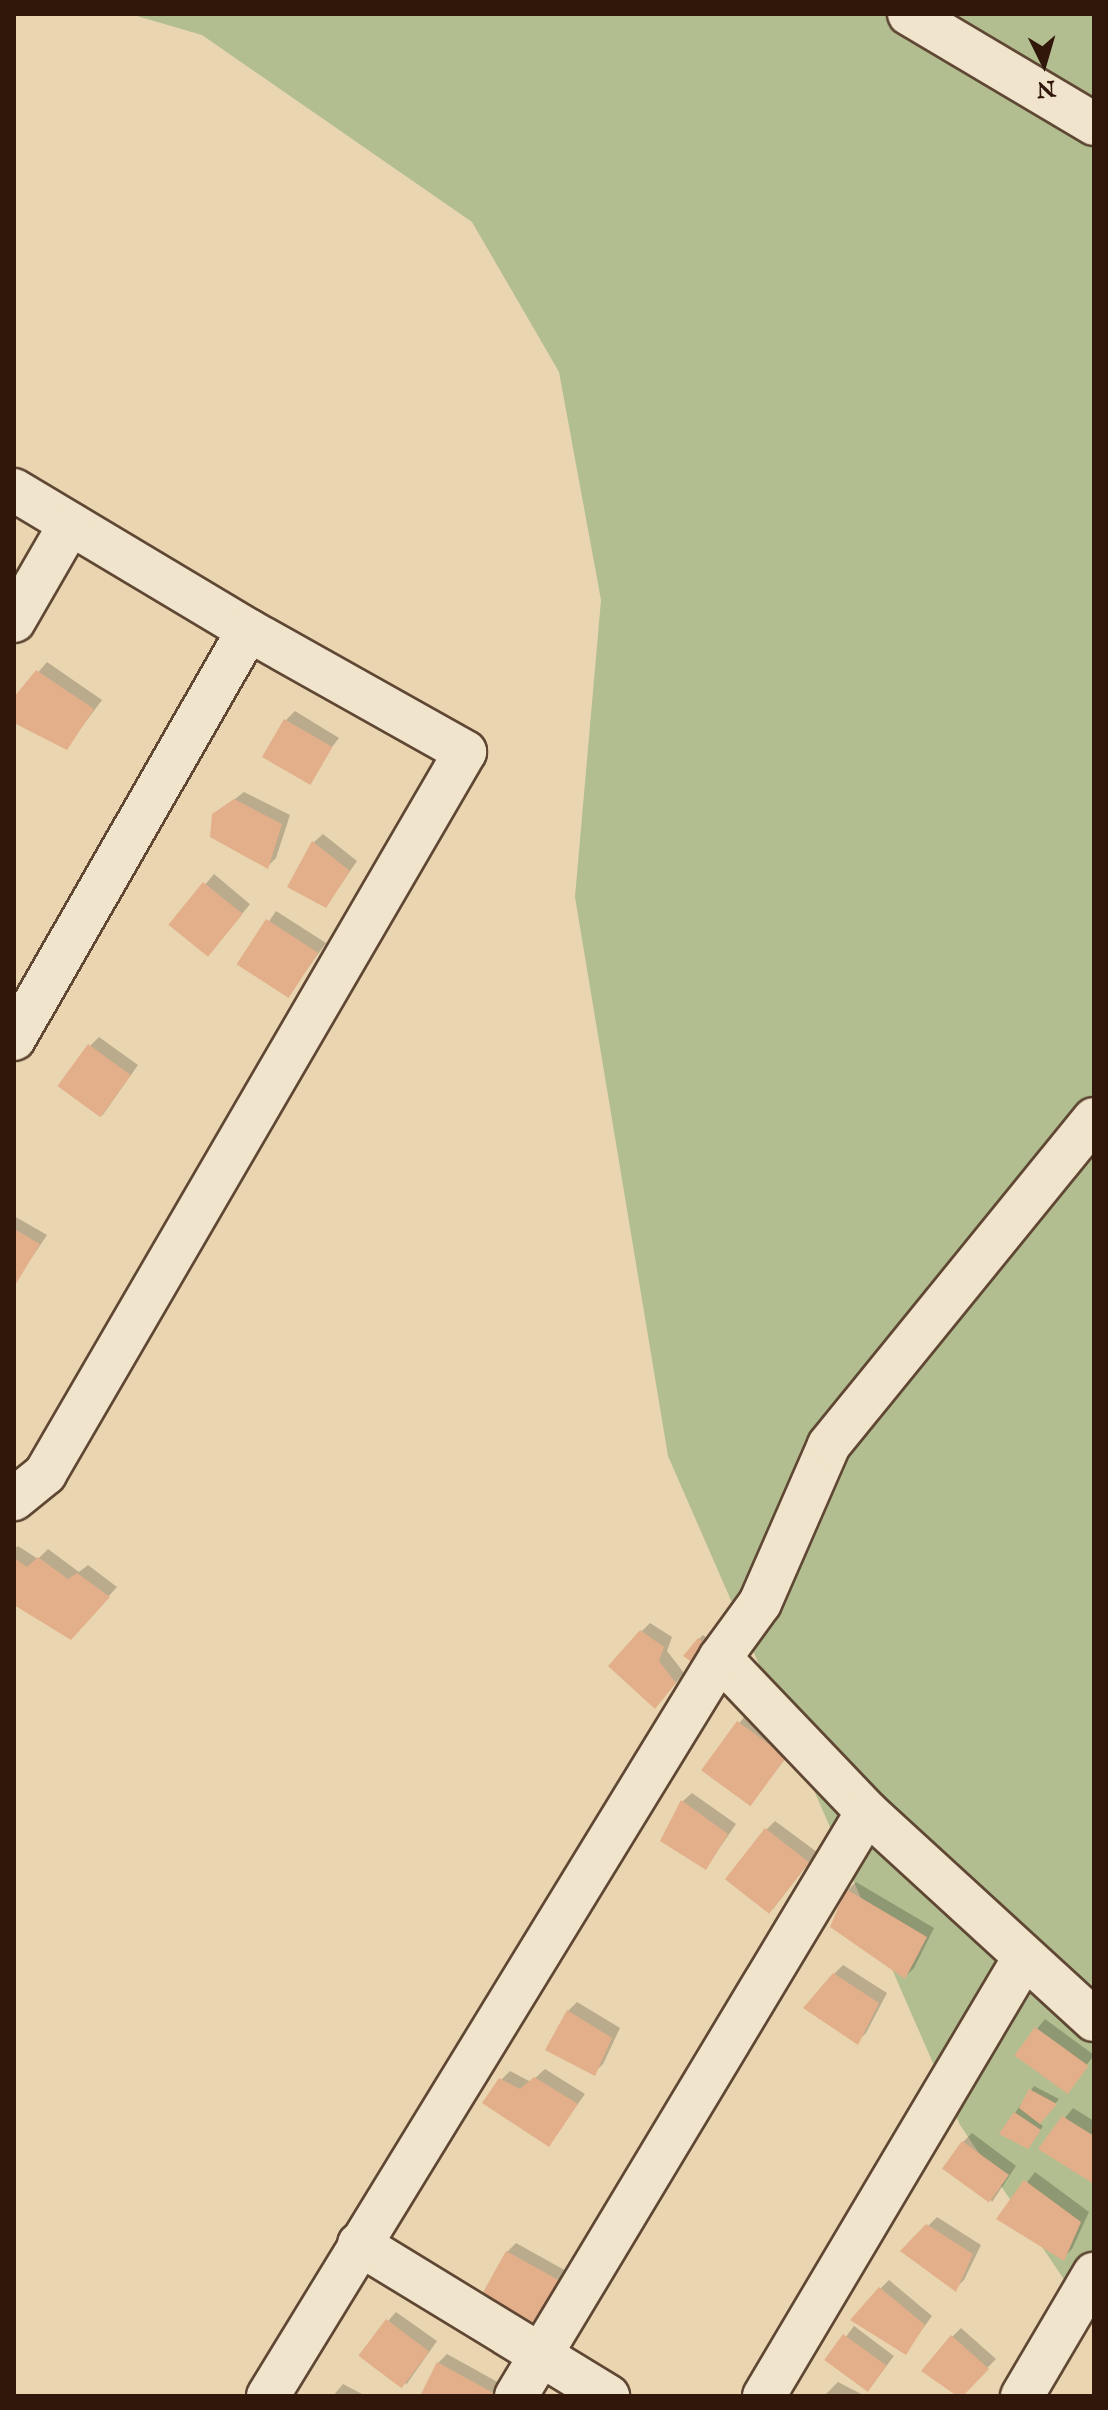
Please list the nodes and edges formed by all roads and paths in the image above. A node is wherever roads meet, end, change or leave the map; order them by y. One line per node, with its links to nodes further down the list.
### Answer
1 (909, 14): 2 (street)
2 (1094, 124)
3 (14, 490): 4 (street)
4 (70, 524): 5 (street); 6 (street)
5 (14, 621)
6 (248, 630): 7 (street); 9 (street)
7 (14, 1039)
8 (1094, 1119): 10 (street)
9 (14, 1499)
10 (720, 1658): 11 (street); 14 (street)
11 (867, 1812): 12 (street); 16 (street)
12 (1024, 1958): 13 (street); 20 (street)
13 (1094, 2020)
14 (359, 2244): 16 (street); 17 (street)
15 (1094, 2274): 21 (street)
16 (540, 2354): 18 (street); 19 (street)
17 (268, 2396)
18 (516, 2396)
19 (608, 2396)
20 (764, 2396)
21 (1022, 2396)

